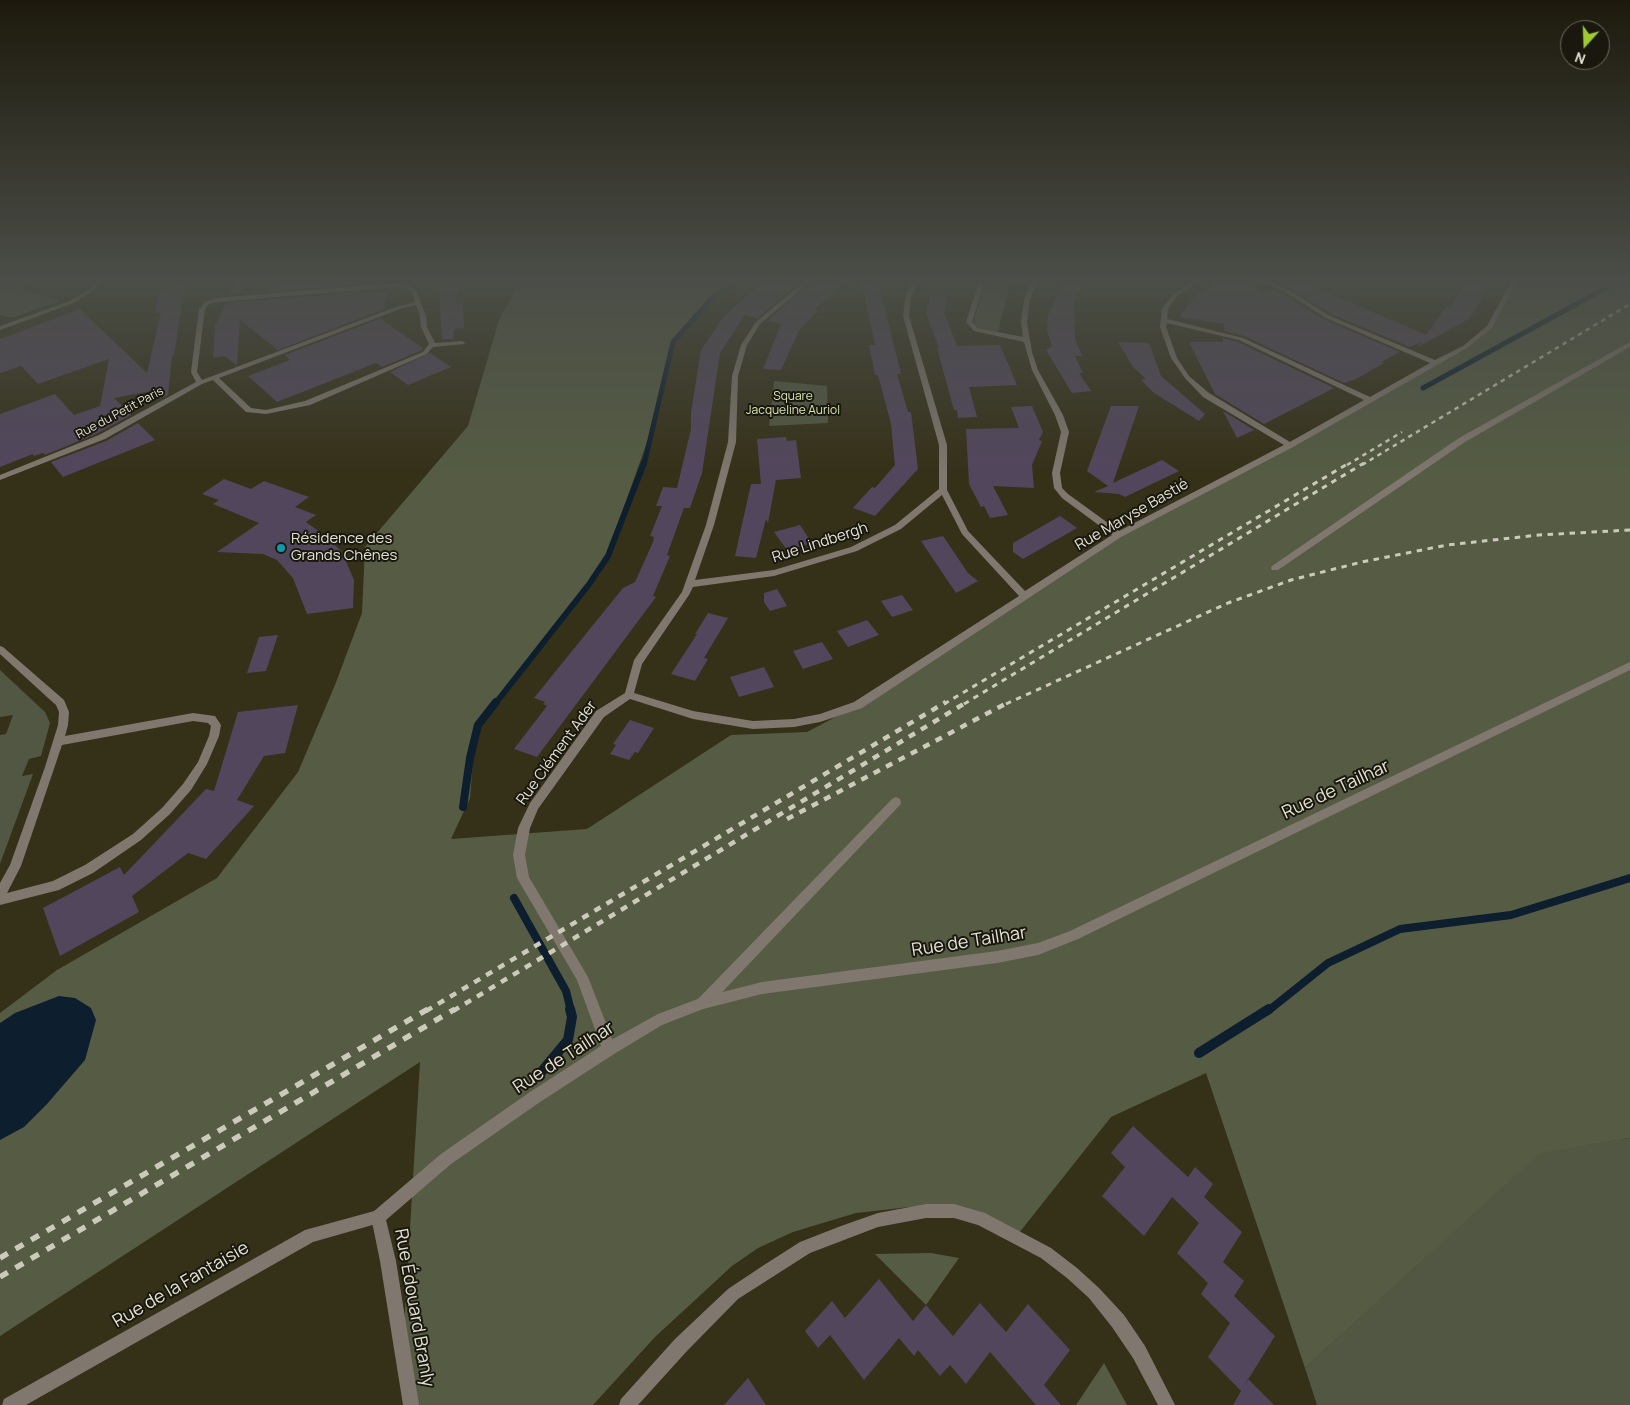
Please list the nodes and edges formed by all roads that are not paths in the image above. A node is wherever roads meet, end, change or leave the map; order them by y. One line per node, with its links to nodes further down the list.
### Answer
1 (198, 344): 15 (street)
2 (303, 344): 14 (street, Rue du Petit Paris)
3 (462, 344): 12 (street)
4 (745, 344): 22 (street)
5 (914, 344): 19 (street)
6 (1027, 344): 20 (street)
7 (1169, 344): 17 (street)
8 (1251, 344): 16 (street)
9 (1390, 344): 13 (street)
10 (1469, 344): 13 (street, Rue Maryse Bastié)
11 (1630, 344): 21 (street)
12 (432, 346): 14 (street)
13 (1435, 363): 16 (street, Rue Maryse Bastié)
14 (214, 377): 15 (street, Rue du Petit Paris)
15 (200, 383): 18 (street, Rue du Petit Paris)
16 (1370, 400): 17 (street, Rue Maryse Bastié)
17 (1290, 444): 20 (street, Rue Maryse Bastié)
18 (0, 478)
19 (943, 490): 22 (street, Rue Lindbergh); 23 (street)
20 (1118, 535): 23 (street, Rue Maryse Bastié)
21 (1275, 568)
22 (690, 584): 26 (street)
23 (1025, 597): 26 (street, Rue Maryse Bastié)
24 (0, 649): 27 (street)
25 (1630, 666): 31 (street, Rue de Tailhar)
26 (629, 695): 32 (street, Rue Clément Ader)
27 (59, 742): 29 (street); 30 (street)
28 (896, 802): 31 (street)
29 (0, 895)
30 (0, 900)
31 (703, 1003): 32 (street, Rue de Tailhar)
32 (609, 1049): 33 (street, Rue de Tailhar)
33 (378, 1217): 34 (street, Rue de la Fantaisie); 35 (street, Rue Édouard Branly)
34 (10, 1405)
35 (411, 1405)
36 (628, 1405): 37 (street)
37 (1167, 1405)

